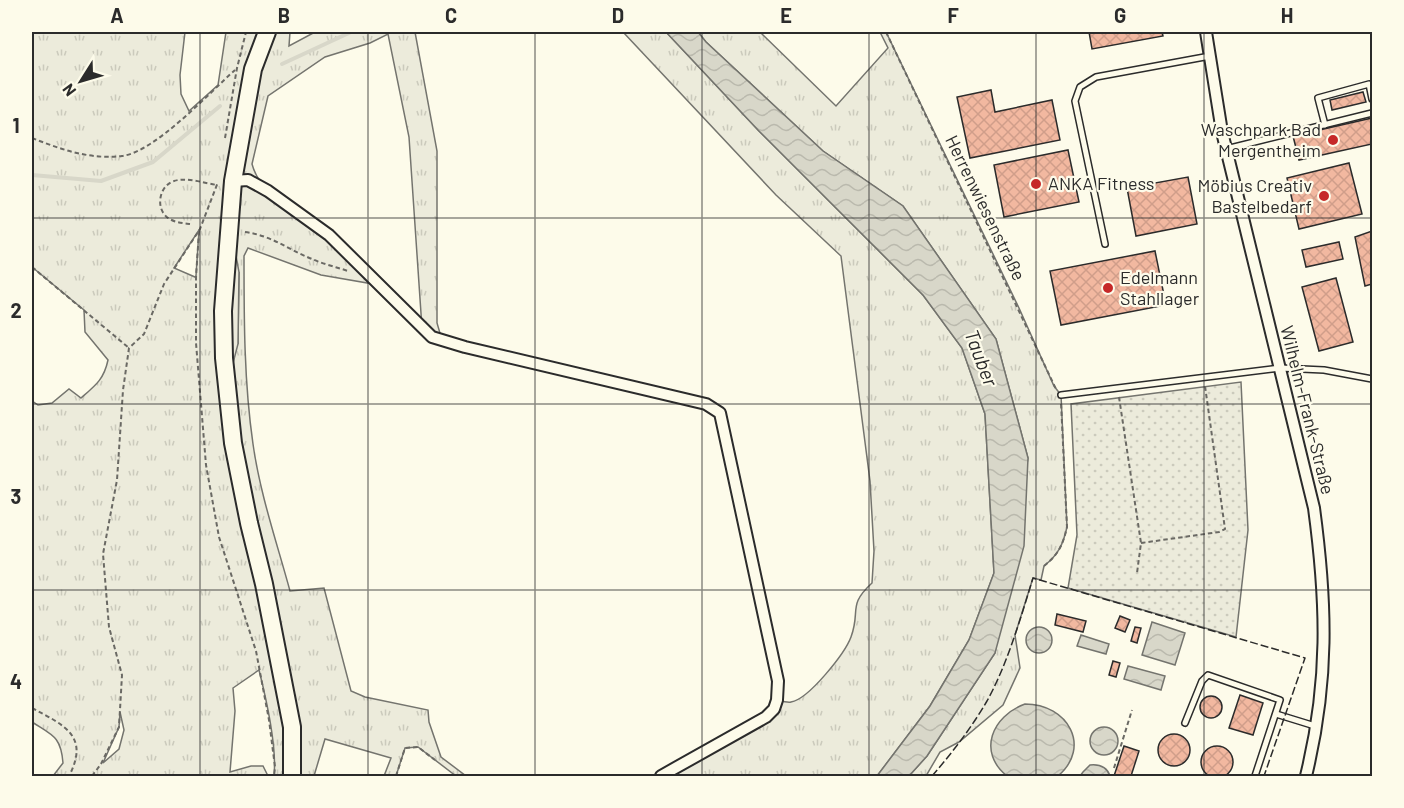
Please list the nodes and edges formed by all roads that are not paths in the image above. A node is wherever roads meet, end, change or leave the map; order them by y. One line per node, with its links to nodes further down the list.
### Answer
1 (267, 32): 8 (main road)
2 (1206, 32): 3 (street, Wilhelm-Frank-Straße)
3 (1210, 56): 7 (street, Wilhelm-Frank-Straße); 9 (lane)
4 (1372, 99): 6 (lane)
5 (1372, 113): 6 (lane)
6 (1325, 125): 7 (lane)
7 (1226, 149): 10 (street, Wilhelm-Frank-Straße)
8 (223, 180): 16 (main road); 17 (street)
9 (1105, 244)
10 (1280, 368): 11 (lane); 12 (lane); 15 (street, Wilhelm-Frank-Straße)
11 (1372, 379)
12 (1061, 395)
13 (1276, 714): 14 (lane); 15 (lane); 18 (lane)
14 (1185, 723)
15 (1315, 726): 19 (street, Wilhelm-Frank-Straße)
16 (292, 777)
17 (661, 777)
18 (1255, 777)
19 (1306, 777)

